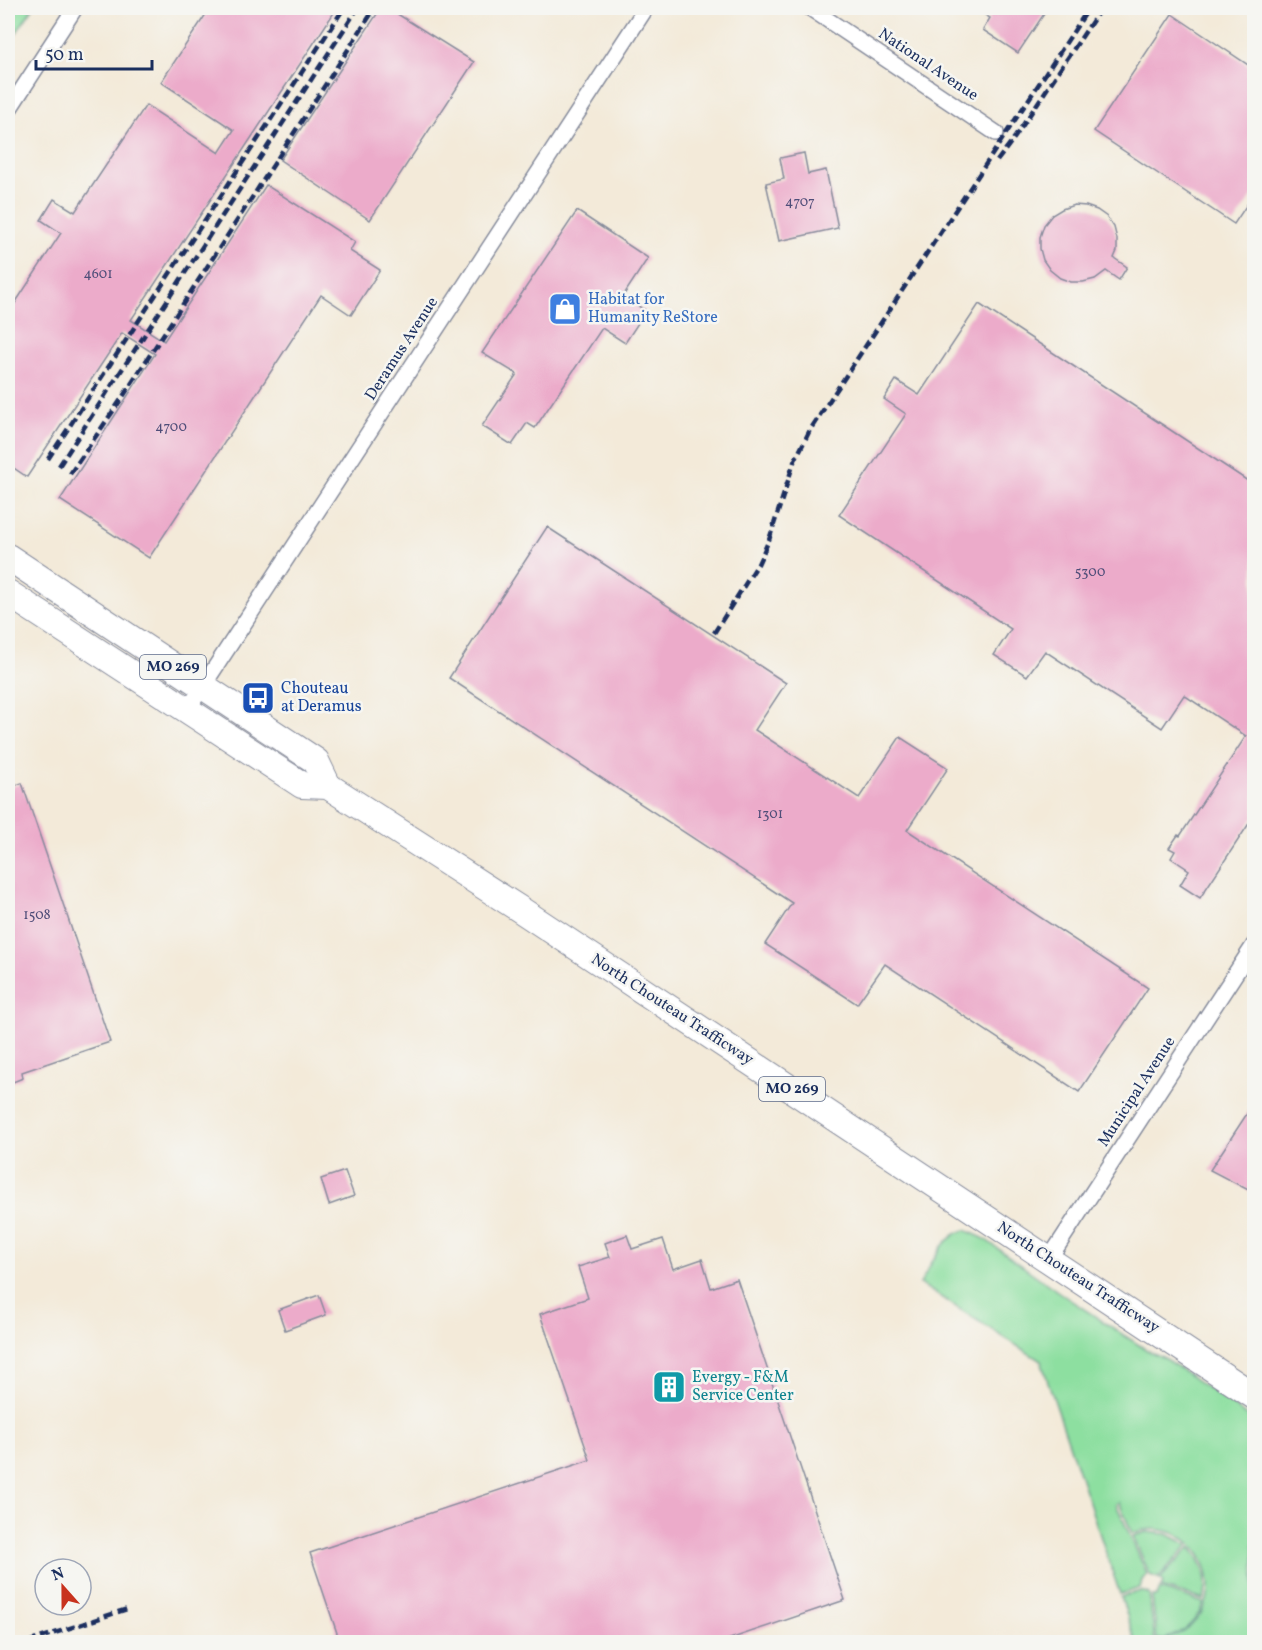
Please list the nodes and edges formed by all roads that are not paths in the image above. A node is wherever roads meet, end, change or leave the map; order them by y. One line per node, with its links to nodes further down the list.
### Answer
1 (75, 8): 4 (street)
2 (646, 8): 8 (street, Deramus Avenue)
3 (810, 8): 5 (street, National Avenue)
4 (8, 111)
5 (996, 133)
6 (8, 557): 8 (main road, North Chouteau Trafficway / MO 269)
7 (8, 593): 9 (main road, North Chouteau Trafficway / MO 269)
8 (203, 687): 9 (street, Deramus Avenue); 10 (main road, North Chouteau Trafficway / MO 269)
9 (188, 709): 10 (main road, North Chouteau Trafficway / MO 269)
10 (328, 786): 12 (main road, North Chouteau Trafficway / MO 269)
11 (1254, 945): 12 (street, Municipal Avenue)
12 (1049, 1259): 13 (main road, North Chouteau Trafficway / MO 269)
13 (1254, 1396)

